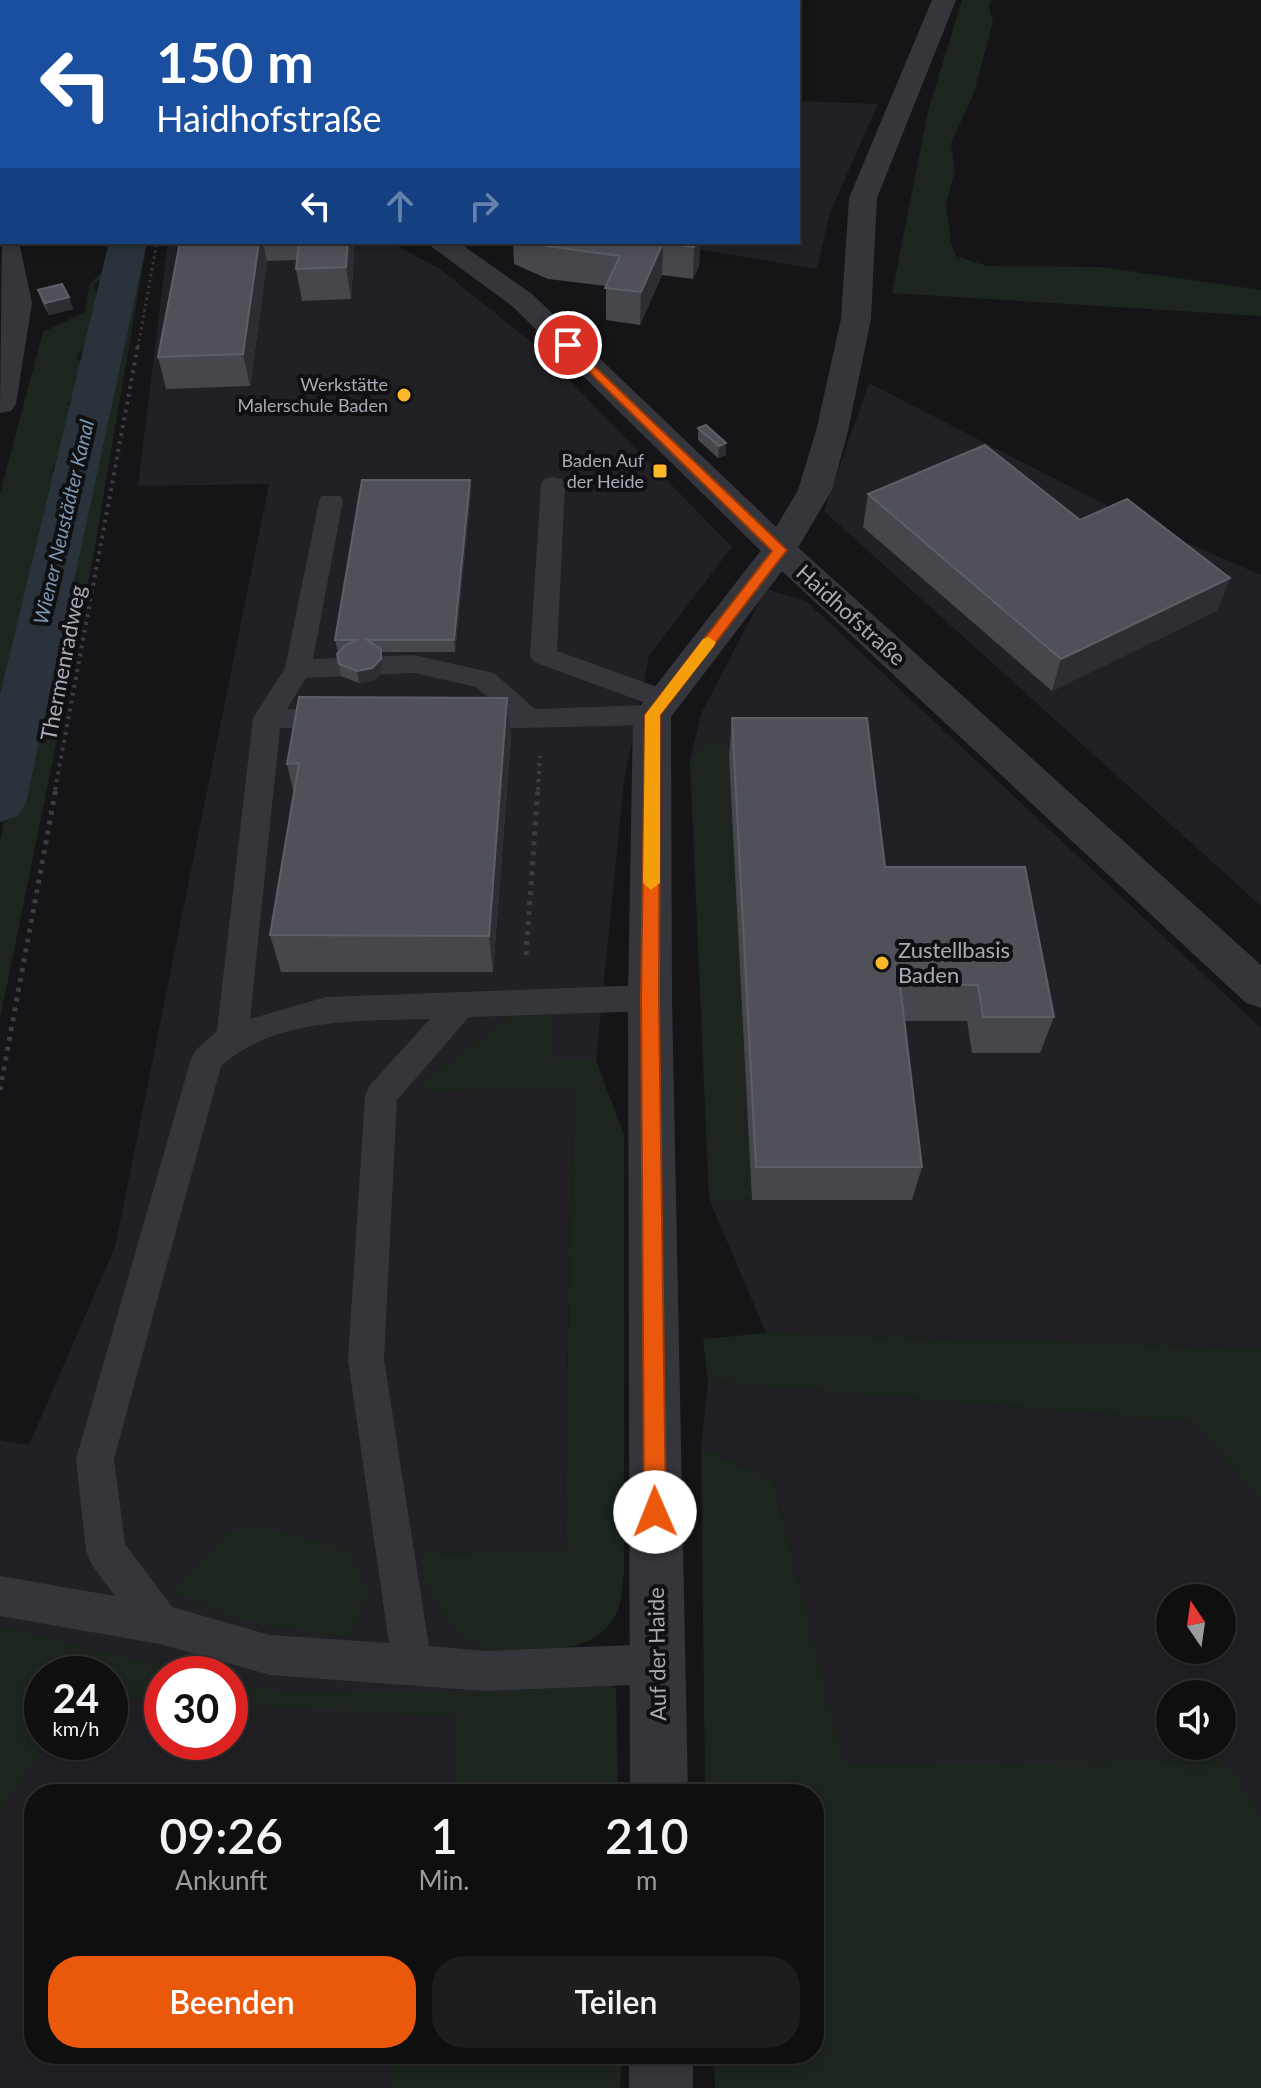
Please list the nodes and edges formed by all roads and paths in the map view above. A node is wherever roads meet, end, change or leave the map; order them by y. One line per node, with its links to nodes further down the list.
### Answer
1 (944, 0): 8 (street)
2 (5, 244): 5 (street)
3 (157, 244): 20 (path, Thermenradweg)
4 (442, 244): 8 (street, Haidhofstraße)
5 (0, 404)
6 (553, 484): 10 (lane)
7 (331, 501): 9 (lane)
8 (780, 550): 10 (street); 16 (street, Haidhofstraße)
9 (298, 669): 11 (lane); 14 (lane)
10 (658, 707): 14 (lane); 17 (street, Auf der Haide)
11 (267, 718): 12 (lane); 19 (lane)
12 (359, 719)
13 (436, 719): 14 (lane)
14 (536, 719): 15 (path)
15 (526, 955)
16 (1261, 991)
17 (650, 998): 18 (lane); 23 (street, Auf der Haide)
18 (461, 1005): 19 (lane); 24 (lane)
19 (232, 1037): 22 (lane)
20 (0, 1090)
21 (0, 1596): 22 (lane)
22 (160, 1624): 24 (lane)
23 (658, 1664): 24 (lane); 25 (street, Auf der Haide)
24 (412, 1665)
25 (659, 1784)
26 (661, 2064): 27 (street)
27 (661, 2088)

